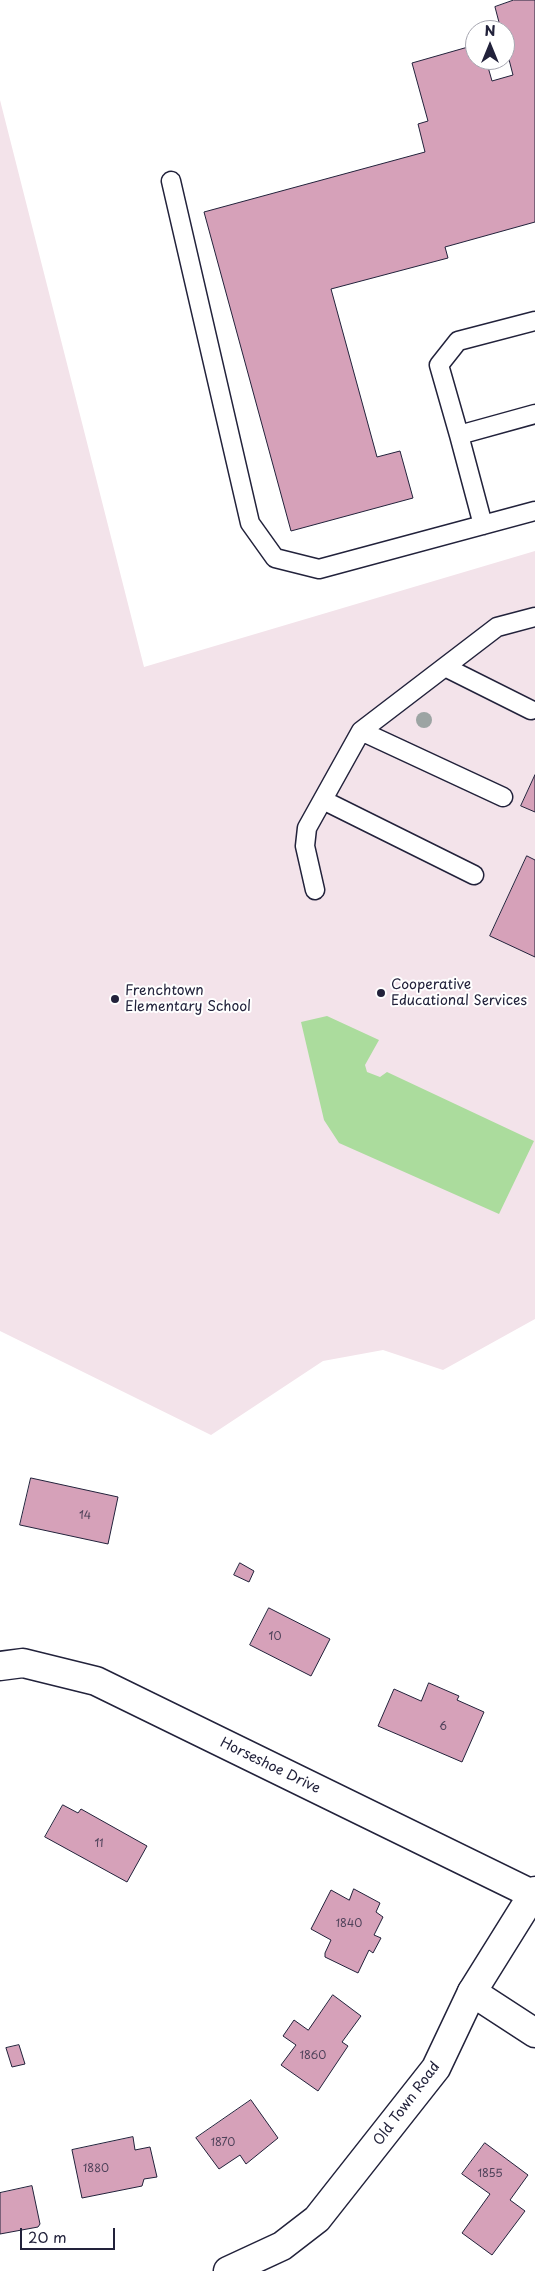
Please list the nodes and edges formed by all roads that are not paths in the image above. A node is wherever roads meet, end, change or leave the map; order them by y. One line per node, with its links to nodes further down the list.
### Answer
1 (170, 180): 6 (lane)
2 (535, 322): 4 (lane)
3 (535, 414): 4 (lane)
4 (459, 435): 6 (lane)
5 (535, 511): 6 (lane)
6 (484, 525)
7 (535, 617): 8 (lane)
8 (445, 667): 9 (lane); 10 (lane)
9 (531, 710)
10 (361, 730): 11 (lane); 12 (lane)
11 (503, 797)
12 (323, 800): 13 (lane); 14 (lane)
13 (474, 875)
14 (315, 890)
15 (0, 1666): 16 (street, Horseshoe Drive)
16 (534, 1893): 17 (street, Old Town Road)
17 (472, 1992): 18 (street); 19 (street, Old Town Road)
18 (535, 2032)
19 (228, 2271)

